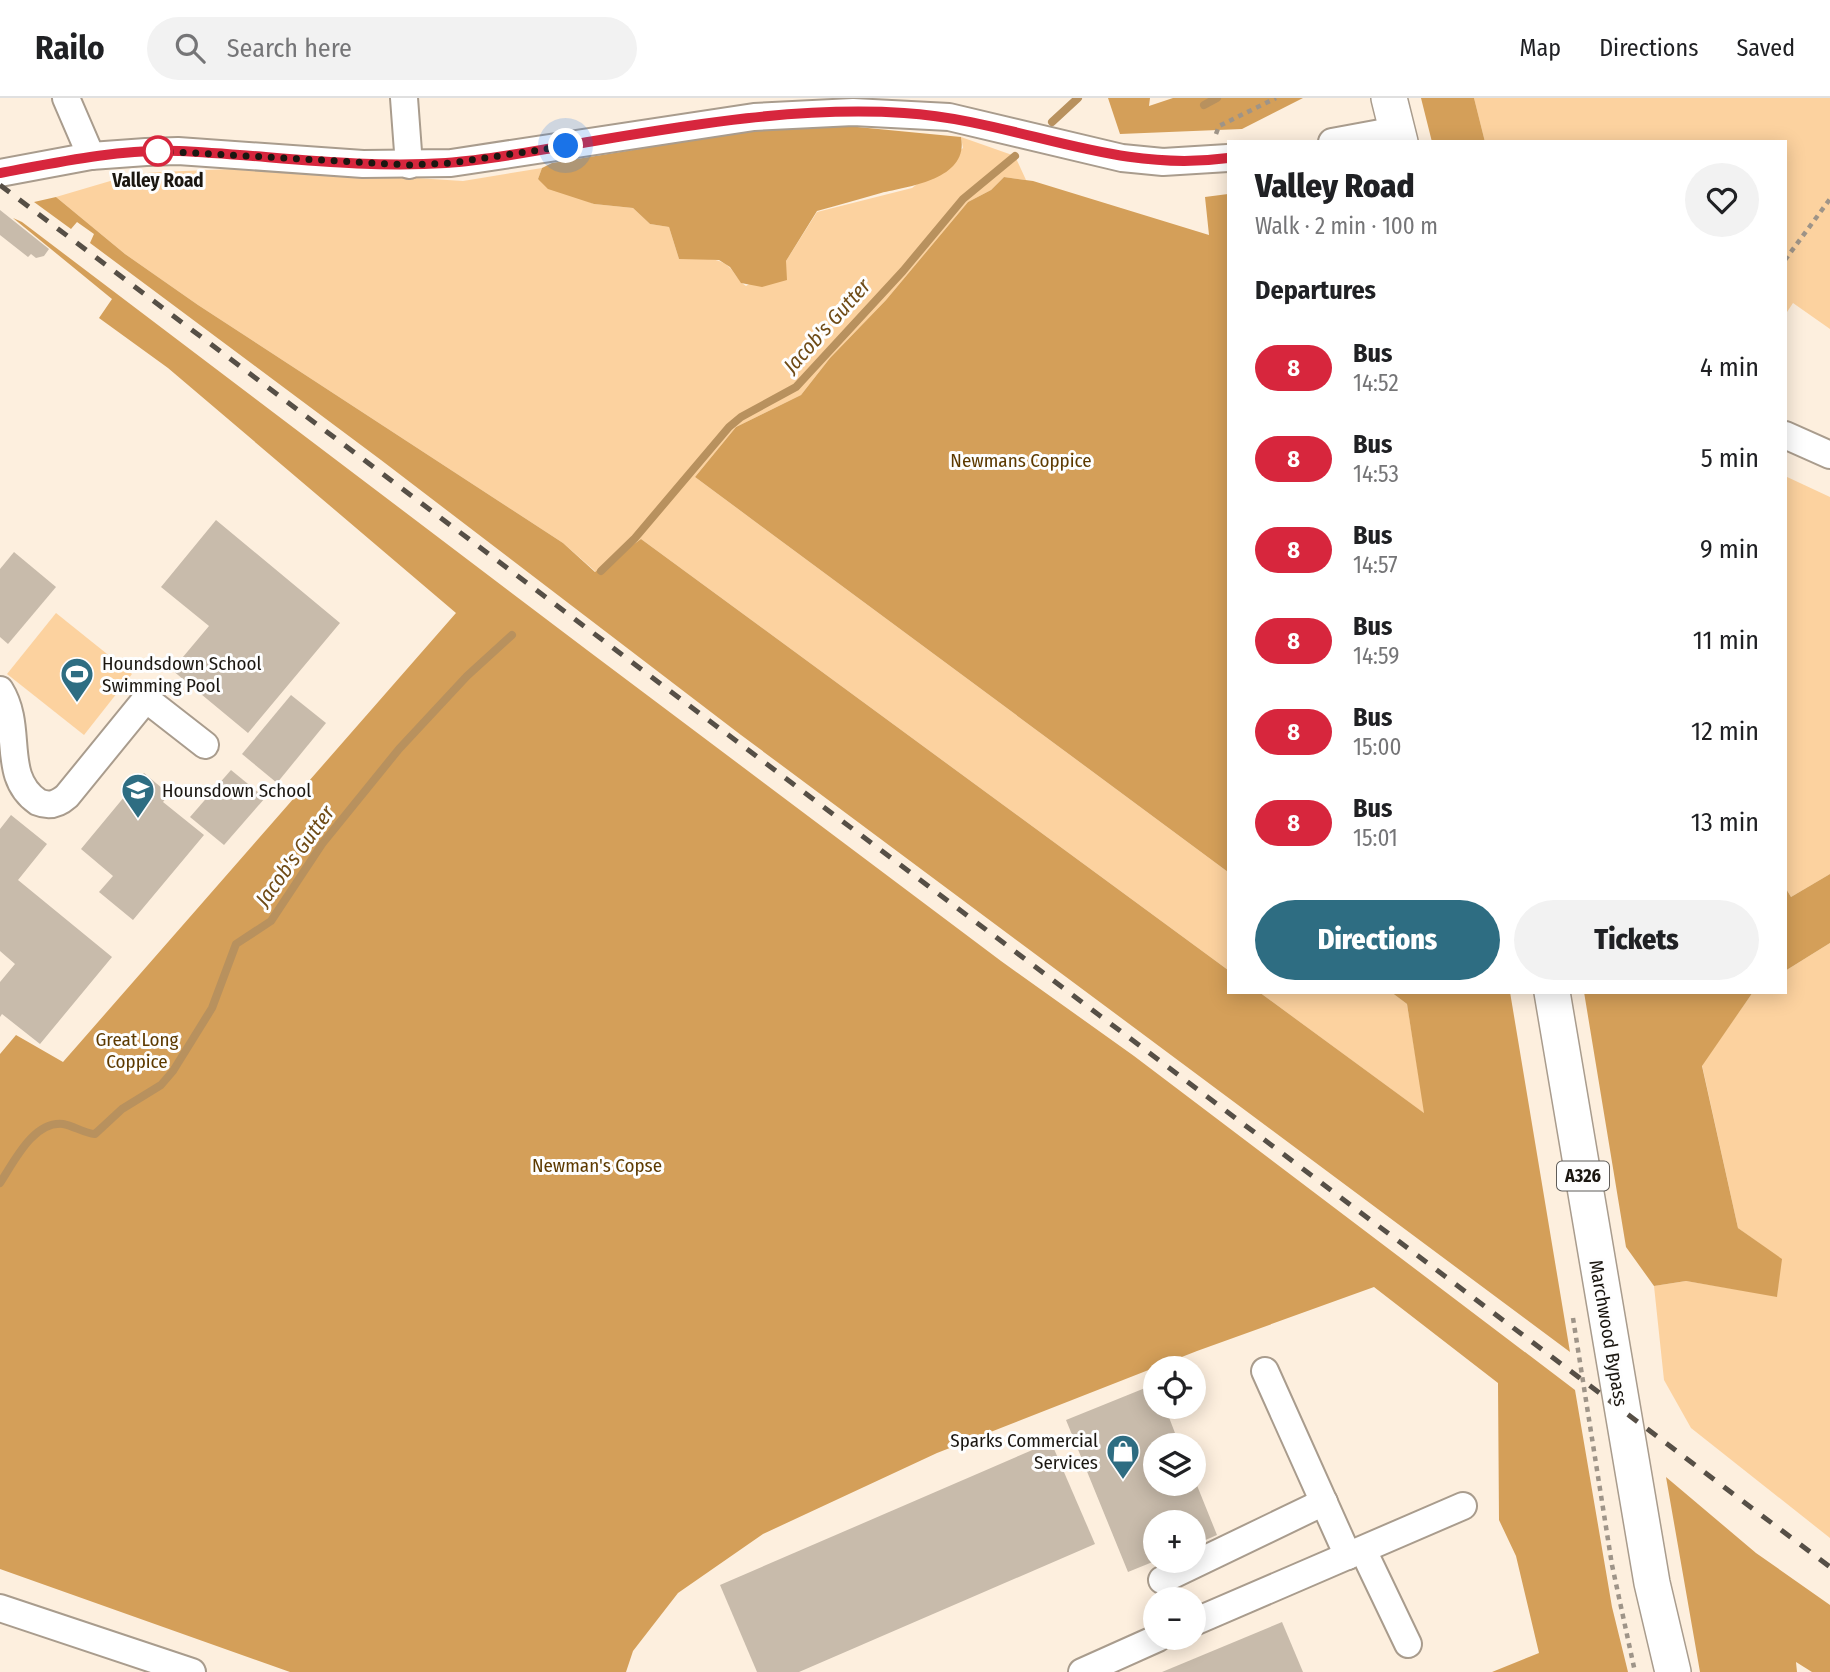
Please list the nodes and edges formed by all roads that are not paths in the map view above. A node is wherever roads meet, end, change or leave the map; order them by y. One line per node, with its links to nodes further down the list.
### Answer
1 (66, 98): 6 (street)
2 (404, 98): 8 (street)
3 (752, 108): 7 (street); 8 (street)
4 (1396, 123): 5 (street)
5 (1339, 140)
6 (91, 156): 8 (street); 9 (street)
7 (1227, 158)
8 (409, 165)
9 (0, 173)
10 (1787, 436): 11 (street)
11 (1830, 455)
12 (0, 690): 14 (street)
13 (205, 745): 14 (street)
14 (5, 768)
15 (1552, 994): 27 (main road, Marchwood Bypass / A326)
16 (1265, 1371): 17 (street)
17 (1324, 1502): 19 (street); 20 (street)
18 (1463, 1506): 19 (street)
19 (1356, 1553): 22 (street); 23 (street)
20 (1163, 1580)
21 (0, 1608): 25 (street)
22 (1206, 1617)
23 (1408, 1644)
24 (1143, 1645): 26 (street)
25 (192, 1672)
26 (1082, 1672)
27 (1673, 1672)

